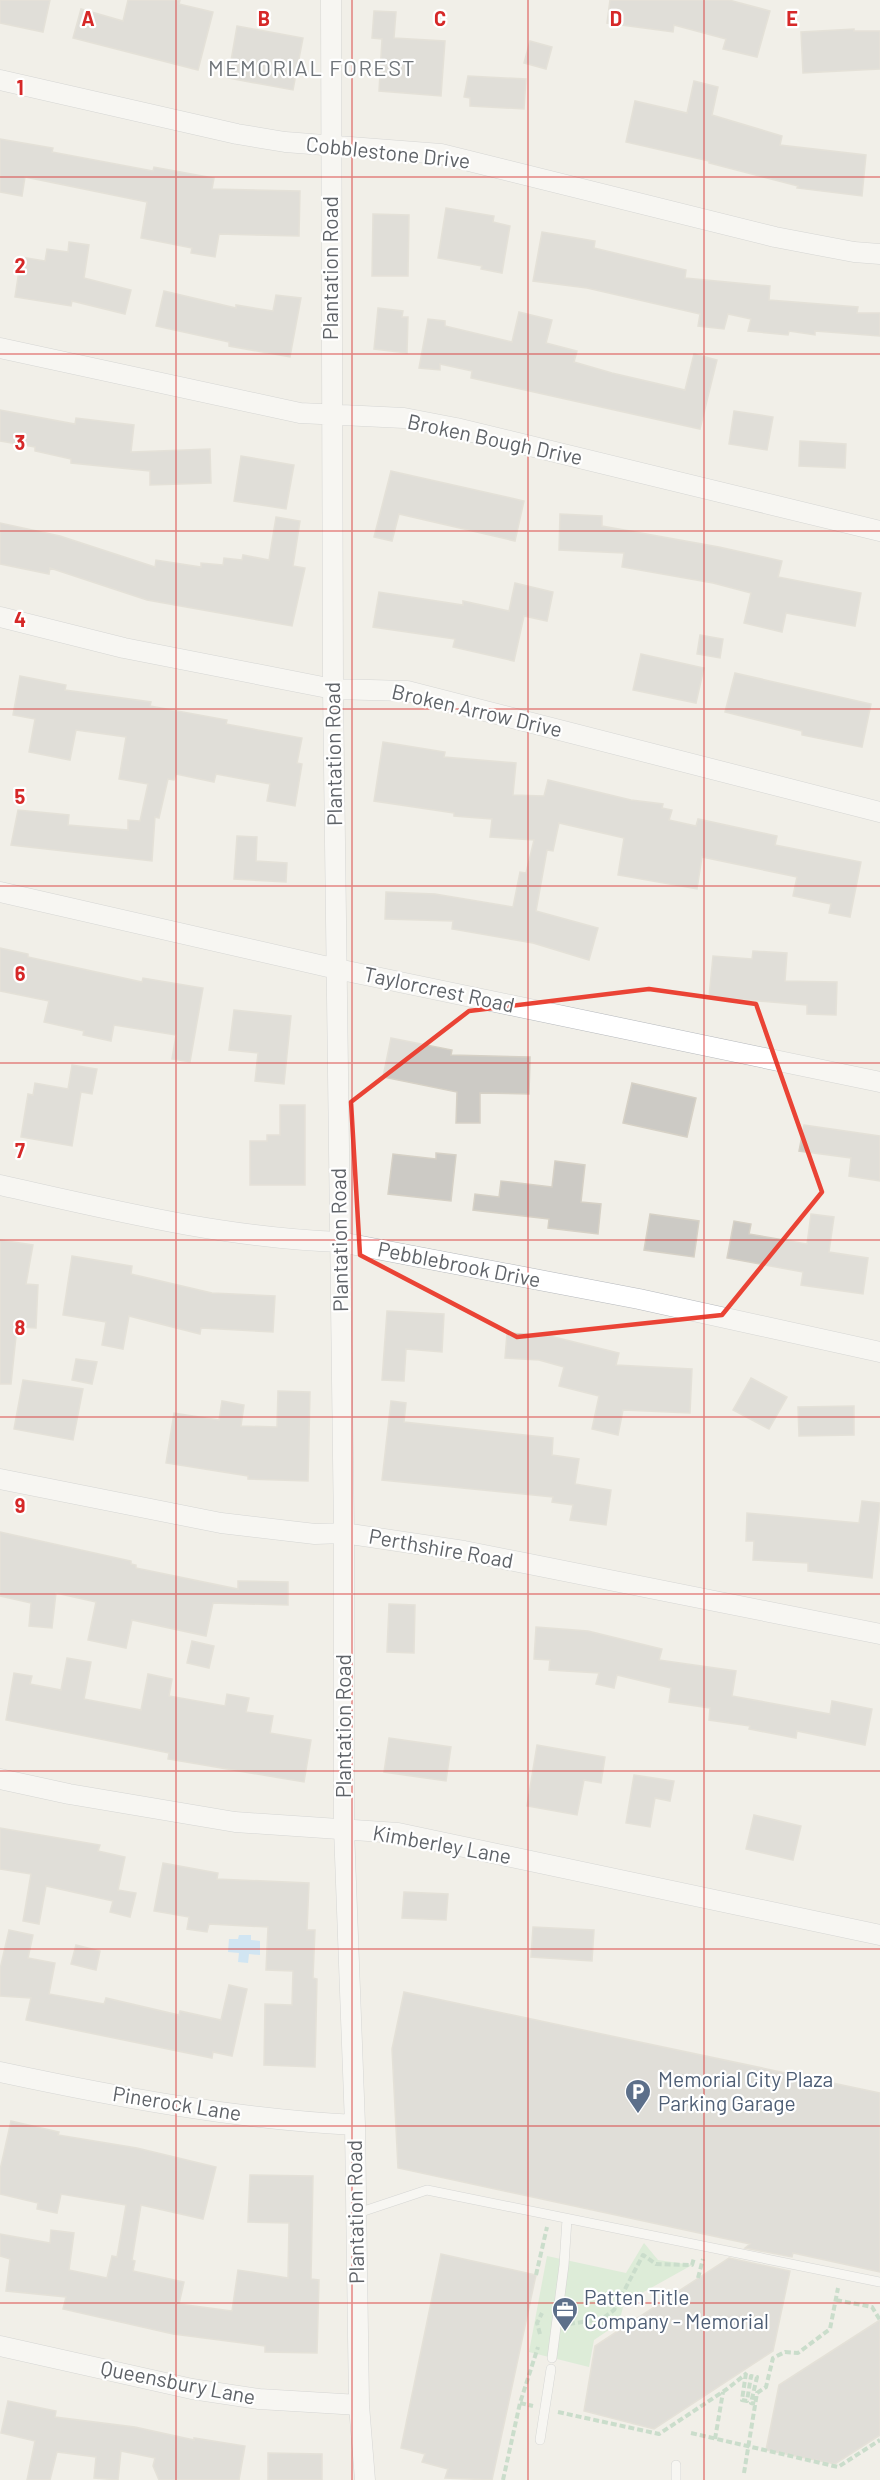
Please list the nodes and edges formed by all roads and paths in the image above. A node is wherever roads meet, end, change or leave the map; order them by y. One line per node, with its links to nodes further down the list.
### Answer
1 (331, 0): 3 (street, Plantation Road)
2 (0, 80): 3 (street, Cobblestone Drive)
3 (331, 147): 4 (street, Cobblestone Drive); 6 (street, Plantation Road)
4 (880, 254)
5 (0, 348): 6 (street, Broken Bough Drive)
6 (332, 417): 7 (street, Broken Bough Drive); 9 (street, Plantation Road)
7 (880, 531)
8 (0, 617): 9 (street, Broken Arrow Drive)
9 (333, 689): 10 (street, Broken Arrow Drive); 12 (street, Plantation Road)
10 (880, 812)
11 (0, 892): 12 (street, Taylorcrest Road)
12 (338, 969): 13 (street, Taylorcrest Road); 15 (street, Plantation Road)
13 (880, 1082)
14 (0, 1185): 15 (street, Pebblebrook Drive)
15 (340, 1242): 16 (street, Pebblebrook Drive); 18 (street, Plantation Road)
16 (880, 1352)
17 (0, 1479): 18 (street, Perthshire Road)
18 (344, 1533): 19 (street, Perthshire Road); 21 (street, Plantation Road)
19 (880, 1634)
20 (0, 1779): 21 (street, Kimberley Lane)
21 (344, 1829): 22 (street, Kimberley Lane); 24 (street, Plantation Road)
22 (880, 1935)
23 (0, 2072): 24 (street, Pinerock Lane)
24 (355, 2125): 25 (street, Plantation Road)
25 (355, 2214): 26 (lane); 43 (street, Plantation Road)
26 (549, 2215): 27 (lane); 28 (path)
27 (567, 2219): 31 (lane); 37 (lane)
28 (545, 2235): 29 (path); 32 (path)
29 (551, 2239)
30 (685, 2264): 37 (path)
31 (841, 2274): 33 (lane); 34 (path)
32 (536, 2275)
33 (880, 2282)
34 (836, 2300): 36 (path); 42 (path)
35 (549, 2306): 53 (path)
36 (880, 2320)
37 (557, 2325): 39 (lane)
38 (0, 2346): 43 (street, Queensbury Lane)
39 (552, 2358)
40 (551, 2369): 47 (lane)
41 (723, 2392): 42 (path); 44 (path); 46 (path)
42 (755, 2403): 49 (path)
43 (359, 2405): 52 (street, Plantation Road)
44 (581, 2417)
45 (691, 2433): 46 (path)
46 (715, 2439): 49 (path)
47 (540, 2440)
48 (880, 2440): 49 (path)
49 (747, 2447): 51 (path)
50 (676, 2465): 54 (lane)
51 (744, 2473)
52 (365, 2480)
53 (503, 2480)
54 (676, 2480)

